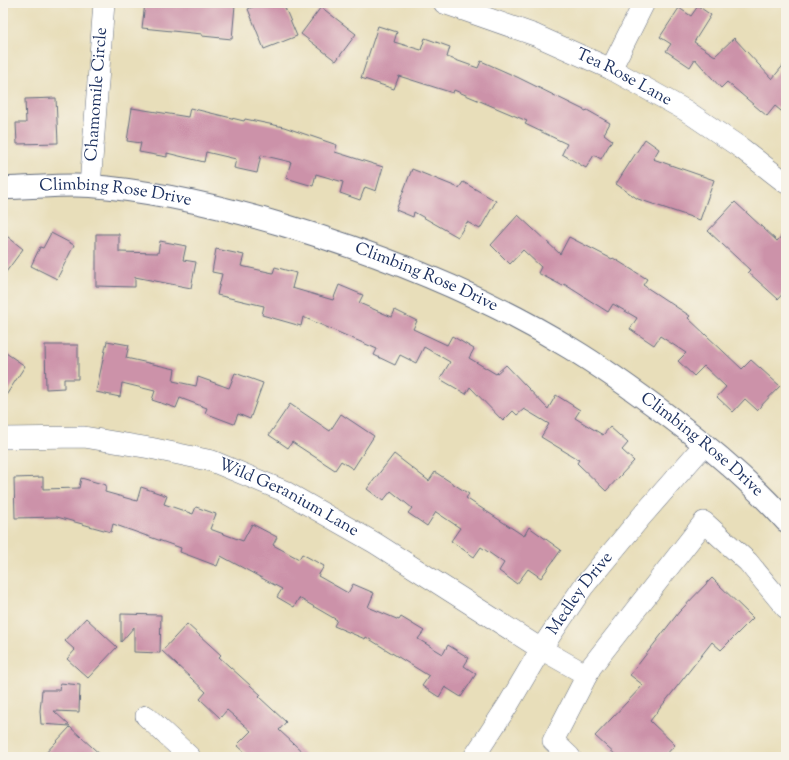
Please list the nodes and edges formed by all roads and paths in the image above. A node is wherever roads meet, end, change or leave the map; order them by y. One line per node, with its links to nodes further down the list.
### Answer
1 (104, 3): 6 (street, Chamomile Circle)
2 (444, 3): 4 (street, Tea Rose Lane)
3 (644, 3): 4 (street)
4 (611, 69): 5 (street, Tea Rose Lane)
5 (786, 183)
6 (90, 186): 7 (street, Climbing Rose Drive); 9 (street, Climbing Rose Drive)
7 (3, 188)
8 (3, 438): 12 (street, Wild Geranium Lane)
9 (705, 444): 10 (street, Climbing Rose Drive); 12 (street, Medley Drive)
10 (786, 521)
11 (784, 600): 13 (street)
12 (550, 654): 13 (street, Wild Geranium Lane); 16 (street, Medley Drive)
13 (587, 675): 17 (street)
14 (146, 716): 15 (street)
15 (190, 757)
16 (474, 757)
17 (570, 757)

